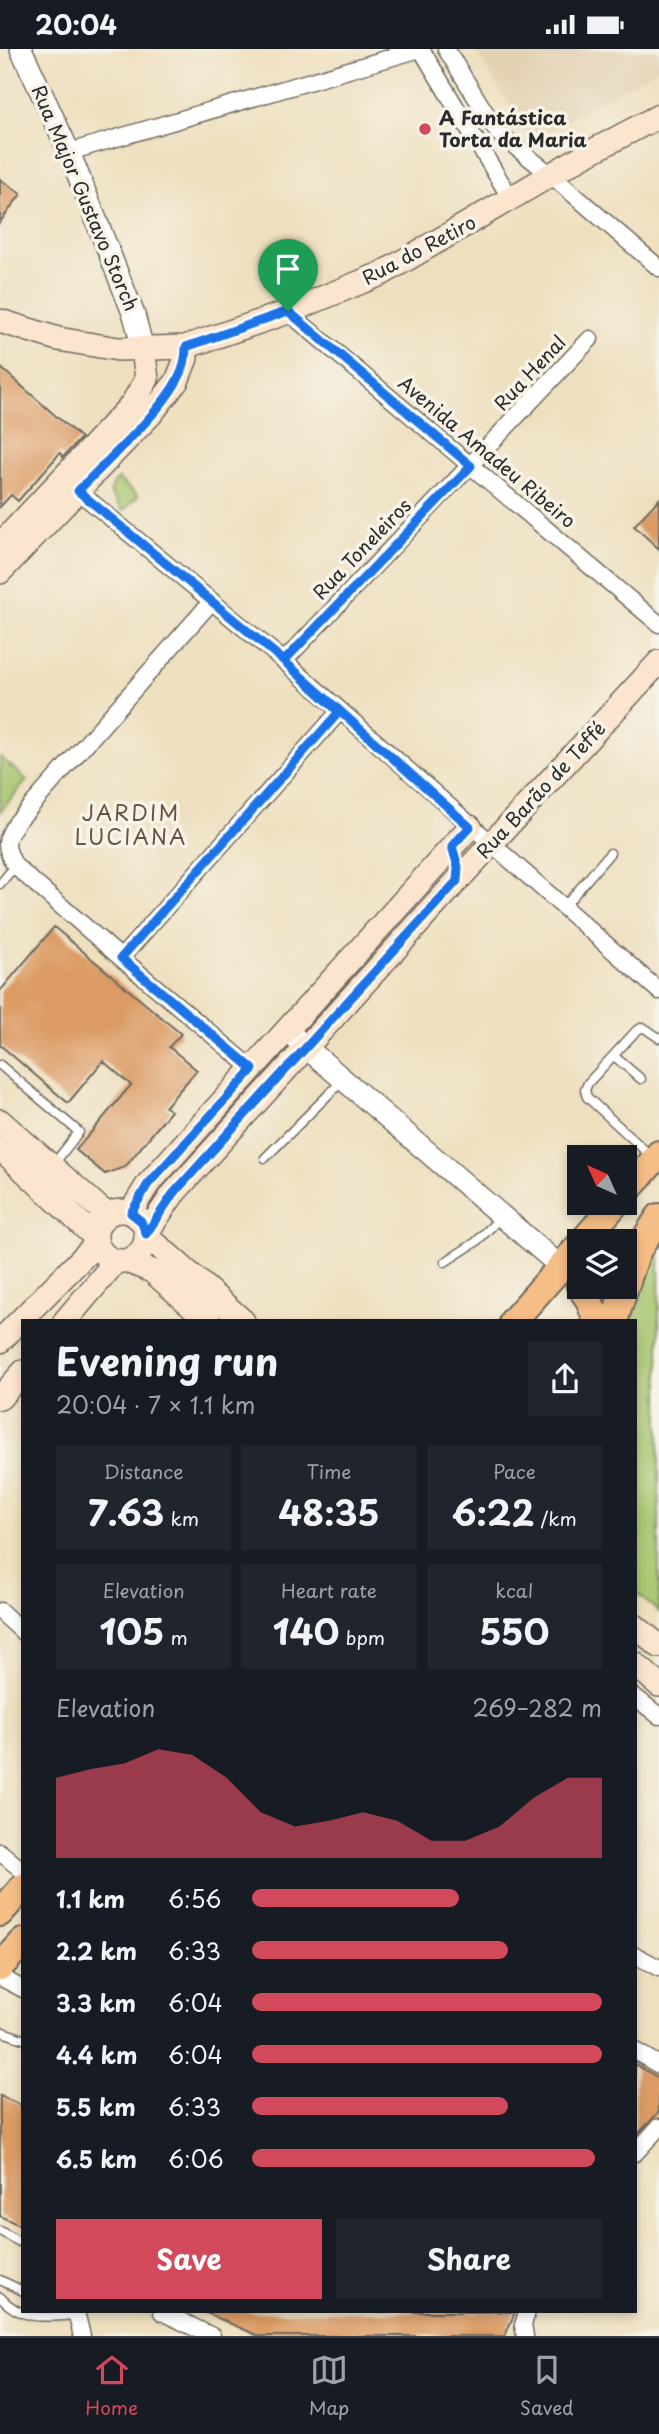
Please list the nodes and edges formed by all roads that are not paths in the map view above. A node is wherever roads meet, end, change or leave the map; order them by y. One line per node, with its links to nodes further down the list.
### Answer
1 (21, 49): 5 (street, Rua Major Gustavo Storch)
2 (421, 49): 5 (street); 7 (street)
3 (446, 49): 6 (street)
4 (659, 116): 6 (main road, Rua do Retiro)
5 (69, 152): 13 (street, Rua Major Gustavo Storch)
6 (551, 175): 7 (main road, Rua do Retiro); 8 (street)
7 (511, 199): 9 (main road, Rua do Retiro)
8 (659, 268)
9 (288, 311): 12 (main road, Rua do Retiro); 15 (street, Avenida Amadeu Ribeiro)
10 (0, 321): 13 (main road, Rua do Retiro)
11 (590, 339): 15 (street, Rua Henal)
12 (186, 347): 13 (main road, Rua do Retiro); 16 (main road)
13 (143, 349): 14 (main road)
14 (76, 466): 16 (main road); 17 (main road)
15 (471, 466): 20 (street, Avenida Amadeu Ribeiro); 21 (street, Rua Toneleiros)
16 (78, 491): 18 (main road); 19 (street)
17 (0, 545)
18 (0, 572)
19 (212, 601): 21 (street); 28 (street)
20 (659, 624)
21 (284, 661): 23 (street)
22 (659, 662): 25 (main road, Rua Barão de Teffé)
23 (339, 712): 24 (street); 32 (street)
24 (470, 827): 25 (street); 26 (main road, Rua Barão de Teffé)
25 (491, 845): 29 (main road, Rua Barão de Teffé); 31 (street)
26 (452, 846): 29 (main road); 34 (main road, Rua Barão de Teffé)
27 (610, 853): 31 (lane)
28 (15, 866): 30 (lane); 32 (street)
29 (457, 881): 36 (main road, Rua Barão de Teffé)
30 (0, 884)
31 (563, 908): 33 (street)
32 (121, 958): 39 (street)
33 (659, 991)
34 (287, 1031): 36 (street); 39 (main road, Rua Barão de Teffé)
35 (659, 1038): 37 (lane)
36 (308, 1047): 40 (street); 54 (main road, Rua Barão de Teffé)
37 (614, 1056): 41 (lane); 44 (lane)
38 (0, 1065): 46 (lane)
39 (253, 1069): 48 (main road, Rua Barão de Teffé)
40 (344, 1079): 45 (lane); 51 (street)
41 (641, 1079)
42 (0, 1121): 46 (main road)
43 (5, 1157): 46 (main road)
44 (656, 1157): 47 (main road)
45 (265, 1158)
46 (44, 1175): 49 (main road); 55 (main road)
47 (637, 1179)
48 (131, 1213): 49 (main road); 54 (main road)
49 (107, 1215): 55 (main road)
50 (606, 1215): 53 (main road)
51 (502, 1216): 58 (lane); 59 (street)
52 (659, 1217): 56 (main road)
53 (593, 1229)
54 (146, 1237): 57 (main road); 66 (main road)
55 (96, 1240): 57 (main road); 71 (main road)
56 (637, 1252)
57 (122, 1261): 64 (main road); 65 (main road)
58 (445, 1262)
59 (567, 1275)
60 (567, 1284): 67 (main road)
61 (588, 1299): 68 (main road)
62 (610, 1299): 69 (main road)
63 (620, 1299): 70 (main road)
64 (67, 1319)
65 (207, 1319)
66 (241, 1319)
67 (516, 1319)
68 (596, 1319)
69 (598, 1319)
70 (615, 1319)
71 (0, 1341)
72 (0, 1611): 74 (street)
73 (637, 1628): 75 (main road)
74 (21, 1630)
75 (659, 1646)
76 (637, 1666): 77 (main road)
77 (659, 1685)
78 (637, 1698): 79 (street)
79 (659, 1716)
80 (0, 1852): 81 (street)
81 (21, 1869)
82 (21, 1889): 83 (main road)
83 (0, 1913)
84 (21, 1944): 86 (main road)
85 (637, 1956): 87 (street)
86 (0, 1967)
87 (659, 1968)
88 (0, 1977): 89 (street)
89 (21, 1988)
90 (0, 2031): 91 (lane)
91 (21, 2038)
92 (637, 2052): 93 (street)
93 (659, 2065)
94 (659, 2127): 95 (street)
95 (637, 2151)
96 (0, 2231): 97 (lane)
97 (21, 2243)
98 (0, 2280): 99 (lane)
99 (21, 2290)
100 (0, 2297): 101 (lane)
101 (21, 2312)
102 (24, 2313): 103 (lane)
103 (73, 2313): 106 (street)
104 (164, 2313): 107 (street)
105 (527, 2313): 108 (street)
106 (82, 2336)
107 (212, 2336)
108 (525, 2336)

